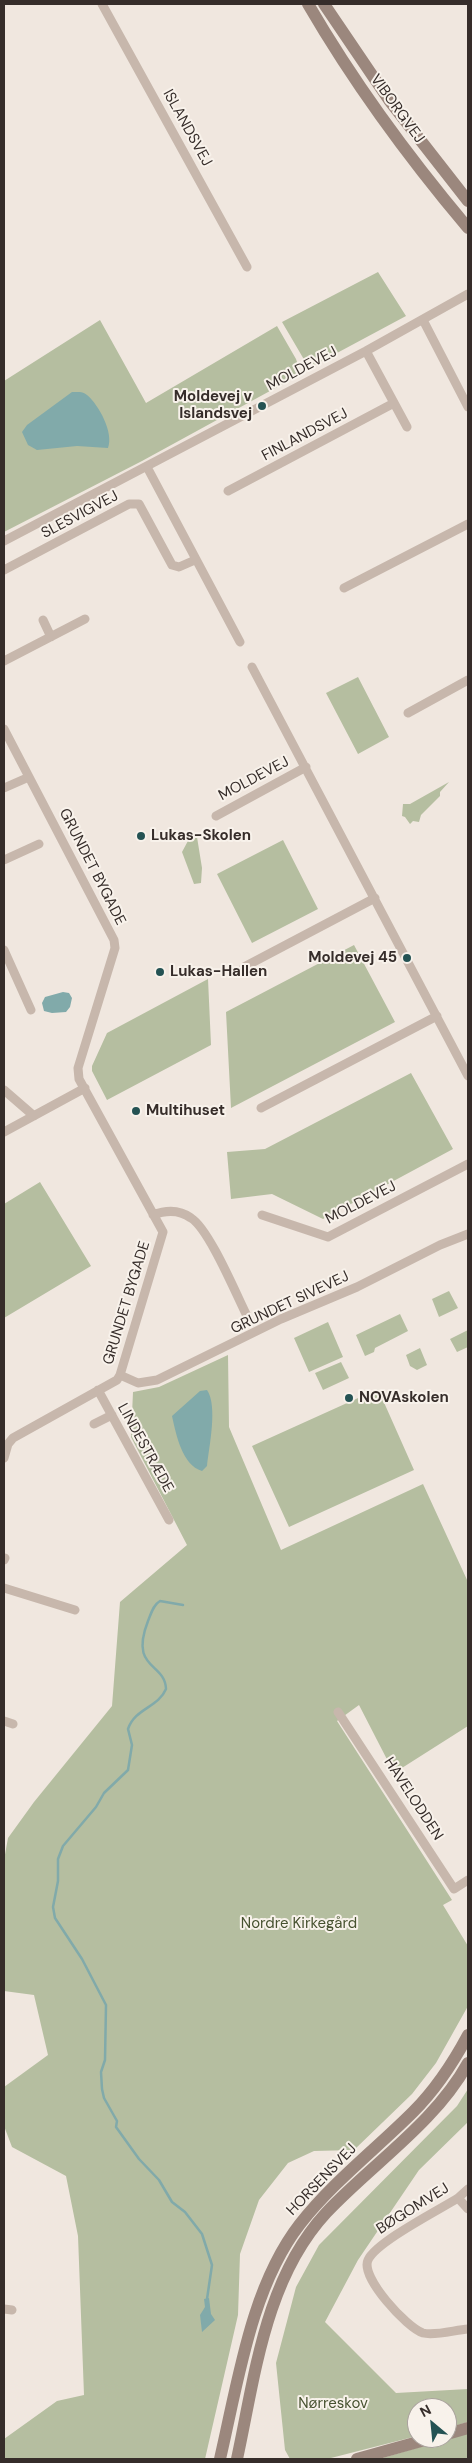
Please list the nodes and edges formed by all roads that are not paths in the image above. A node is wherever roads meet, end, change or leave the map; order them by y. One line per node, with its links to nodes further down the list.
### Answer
1 (102, 4): 6 (street, ISLANDSVEJ)
2 (308, 4): 5 (main road, VIBORGVEJ)
3 (324, 4): 4 (main road, VIBORGVEJ)
4 (468, 201)
5 (468, 228)
6 (247, 266)
7 (468, 294): 8 (street, MOLDEVEJ)
8 (423, 320): 9 (street, MOLDEVEJ); 11 (street)
9 (366, 351): 10 (street); 13 (street, MOLDEVEJ)
10 (394, 403): 12 (street); 14 (street, FINLANDSVEJ)
11 (468, 407)
12 (407, 427)
13 (147, 467): 16 (street, MOLDEVEJ); 17 (street)
14 (228, 491)
15 (468, 524): 19 (street)
16 (4, 541)
17 (195, 560): 18 (street, SLESVIGVEJ); 23 (street)
18 (4, 570)
19 (344, 588)
20 (84, 619): 22 (street)
21 (43, 620): 22 (street)
22 (51, 637): 24 (street)
23 (240, 642)
24 (4, 661)
25 (252, 667): 29 (street, MOLDEVEJ)
26 (468, 680): 27 (street)
27 (408, 713)
28 (4, 729): 30 (street, GRUNDET BYGADE)
29 (306, 767): 32 (street, MOLDEVEJ); 35 (street, MOLDEVEJ)
30 (29, 777): 31 (street); 41 (street, GRUNDET BYGADE)
31 (4, 788)
32 (216, 816)
33 (39, 844): 34 (street)
34 (4, 860)
35 (375, 898): 37 (street); 39 (street, MOLDEVEJ)
36 (4, 950): 38 (street)
37 (244, 967)
38 (31, 1010)
39 (437, 1016): 40 (street, MOLDEVEJ); 43 (street)
40 (468, 1076)
41 (85, 1088): 44 (street); 47 (street, GRUNDET BYGADE)
42 (4, 1090): 44 (street)
43 (261, 1108)
44 (34, 1116): 45 (street)
45 (4, 1132)
46 (468, 1164): 48 (street, MOLDEVEJ)
47 (153, 1214): 50 (street); 51 (street, GRUNDET BYGADE)
48 (262, 1215)
49 (468, 1234): 51 (street, GRUNDET SIVEVEJ)
50 (247, 1316)
51 (120, 1375): 52 (street, GRUNDET BYGADE)
52 (98, 1390): 53 (street, LINDESTRÆDE); 55 (street, GRUNDET BYGADE)
53 (112, 1415): 54 (street); 56 (street, LINDESTRÆDE)
54 (94, 1424)
55 (4, 1458)
56 (169, 1520)
57 (4, 1588): 58 (street)
58 (75, 1610)
59 (338, 1712): 62 (street, HAVELODDEN)
60 (4, 1721): 61 (street)
61 (13, 1724)
62 (468, 1880)
63 (468, 2035): 70 (main road, HORSENSVEJ)
64 (468, 2063): 71 (main road, HORSENSVEJ)
65 (468, 2188): 66 (street, BØGOMVEJ)
66 (458, 2198): 67 (street); 68 (street, BØGOMVEJ)
67 (468, 2210)
68 (468, 2329)
69 (407, 2445): 72 (main road)
70 (220, 2459)
71 (237, 2459)
72 (357, 2459)

